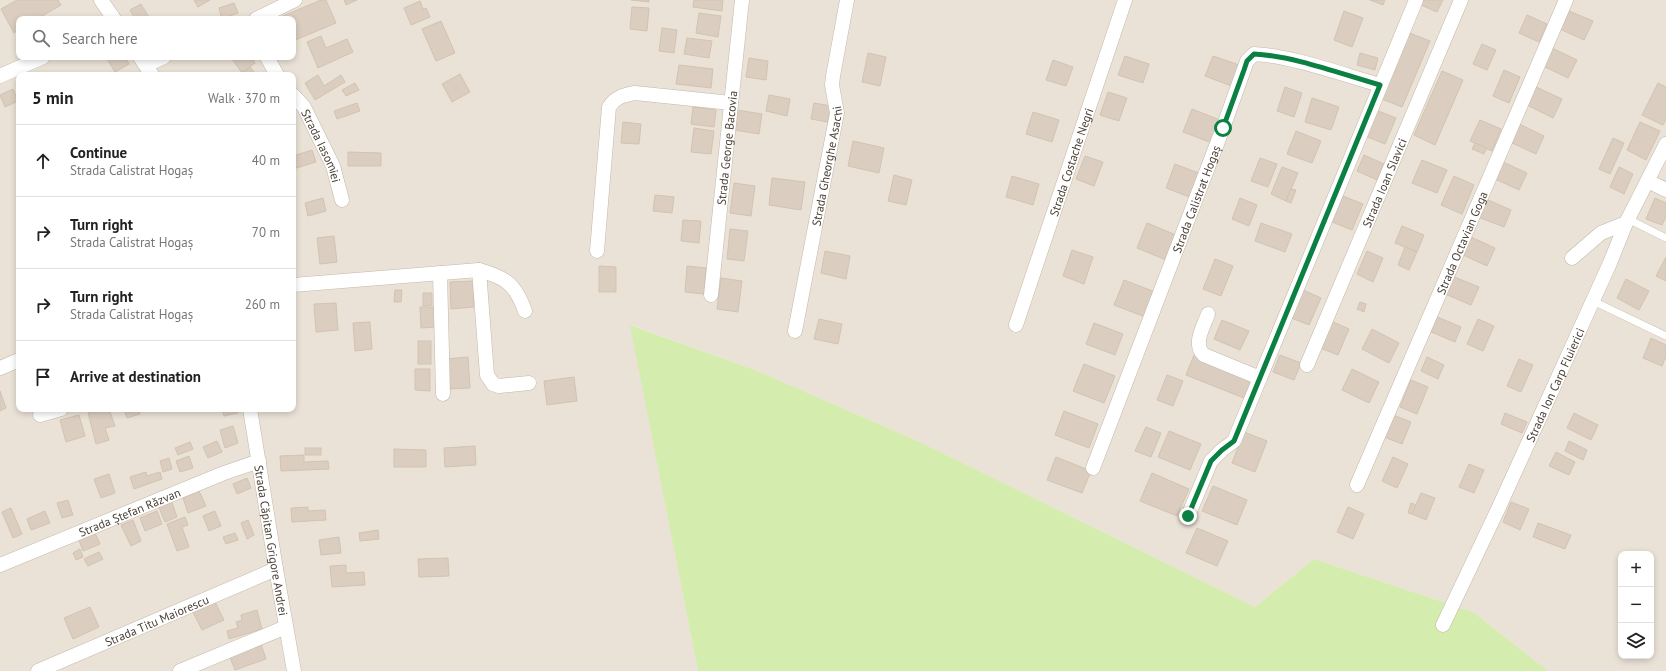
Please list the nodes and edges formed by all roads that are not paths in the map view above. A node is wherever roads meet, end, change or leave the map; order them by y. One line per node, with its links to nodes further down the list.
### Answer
1 (101, 0): 9 (street)
2 (295, 0): 10 (street)
3 (742, 0): 19 (street, Strada George Bacovia)
4 (847, 0): 36 (street, Strada Gheorghe Asachi)
5 (1125, 0): 35 (street, Strada Costache Negri)
6 (1416, 0): 17 (street)
7 (1461, 0): 39 (street, Strada Ioan Slavici)
8 (1566, 0): 49 (street, Strada Octavian Goga)
9 (112, 16)
10 (262, 16)
11 (36, 60): 16 (street)
12 (158, 60): 14 (street)
13 (269, 60): 15 (street)
14 (146, 66)
15 (275, 72)
16 (0, 76)
17 (1380, 85): 41 (street); 48 (street, Strada Calistrat Hogaș)
18 (296, 99): 23 (street, Strada Iasomiei)
19 (731, 103): 26 (street); 31 (street, Strada George Bacovia)
20 (1666, 144): 21 (street, Strada Ion Carp Fluierici)
21 (1648, 181): 22 (street); 24 (street, Strada Ion Carp Fluierici)
22 (1666, 190)
23 (342, 200)
24 (1627, 221): 25 (lane); 27 (street); 32 (street, Strada Ion Carp Fluierici)
25 (1666, 238)
26 (597, 251)
27 (1572, 258)
28 (479, 270): 29 (street); 33 (street); 42 (street)
29 (440, 273): 30 (street); 43 (street)
30 (296, 285)
31 (711, 295)
32 (1593, 301): 37 (lane); 53 (street, Strada Ion Carp Fluierici)
33 (525, 311)
34 (1208, 314): 41 (street)
35 (1016, 325)
36 (795, 332)
37 (1666, 336)
38 (16, 361): 40 (street)
39 (1307, 365)
40 (0, 368)
41 (1260, 378): 50 (street)
42 (529, 383)
43 (443, 394)
44 (50, 412): 46 (street)
45 (251, 412): 47 (street, Strada Căpitan Grigore Andrei)
46 (40, 415)
47 (259, 461): 51 (street, Strada Ștefan Răzvan); 52 (street, Strada Căpitan Grigore Andrei)
48 (1093, 468)
49 (1357, 485)
50 (1188, 516)
51 (0, 565)
52 (276, 569): 54 (street, Strada Căpitan Grigore Andrei); 55 (street, Strada Titu Maiorescu)
53 (1443, 625)
54 (286, 627): 56 (street); 57 (street, Strada Căpitan Grigore Andrei)
55 (38, 671)
56 (180, 671)
57 (294, 671)

